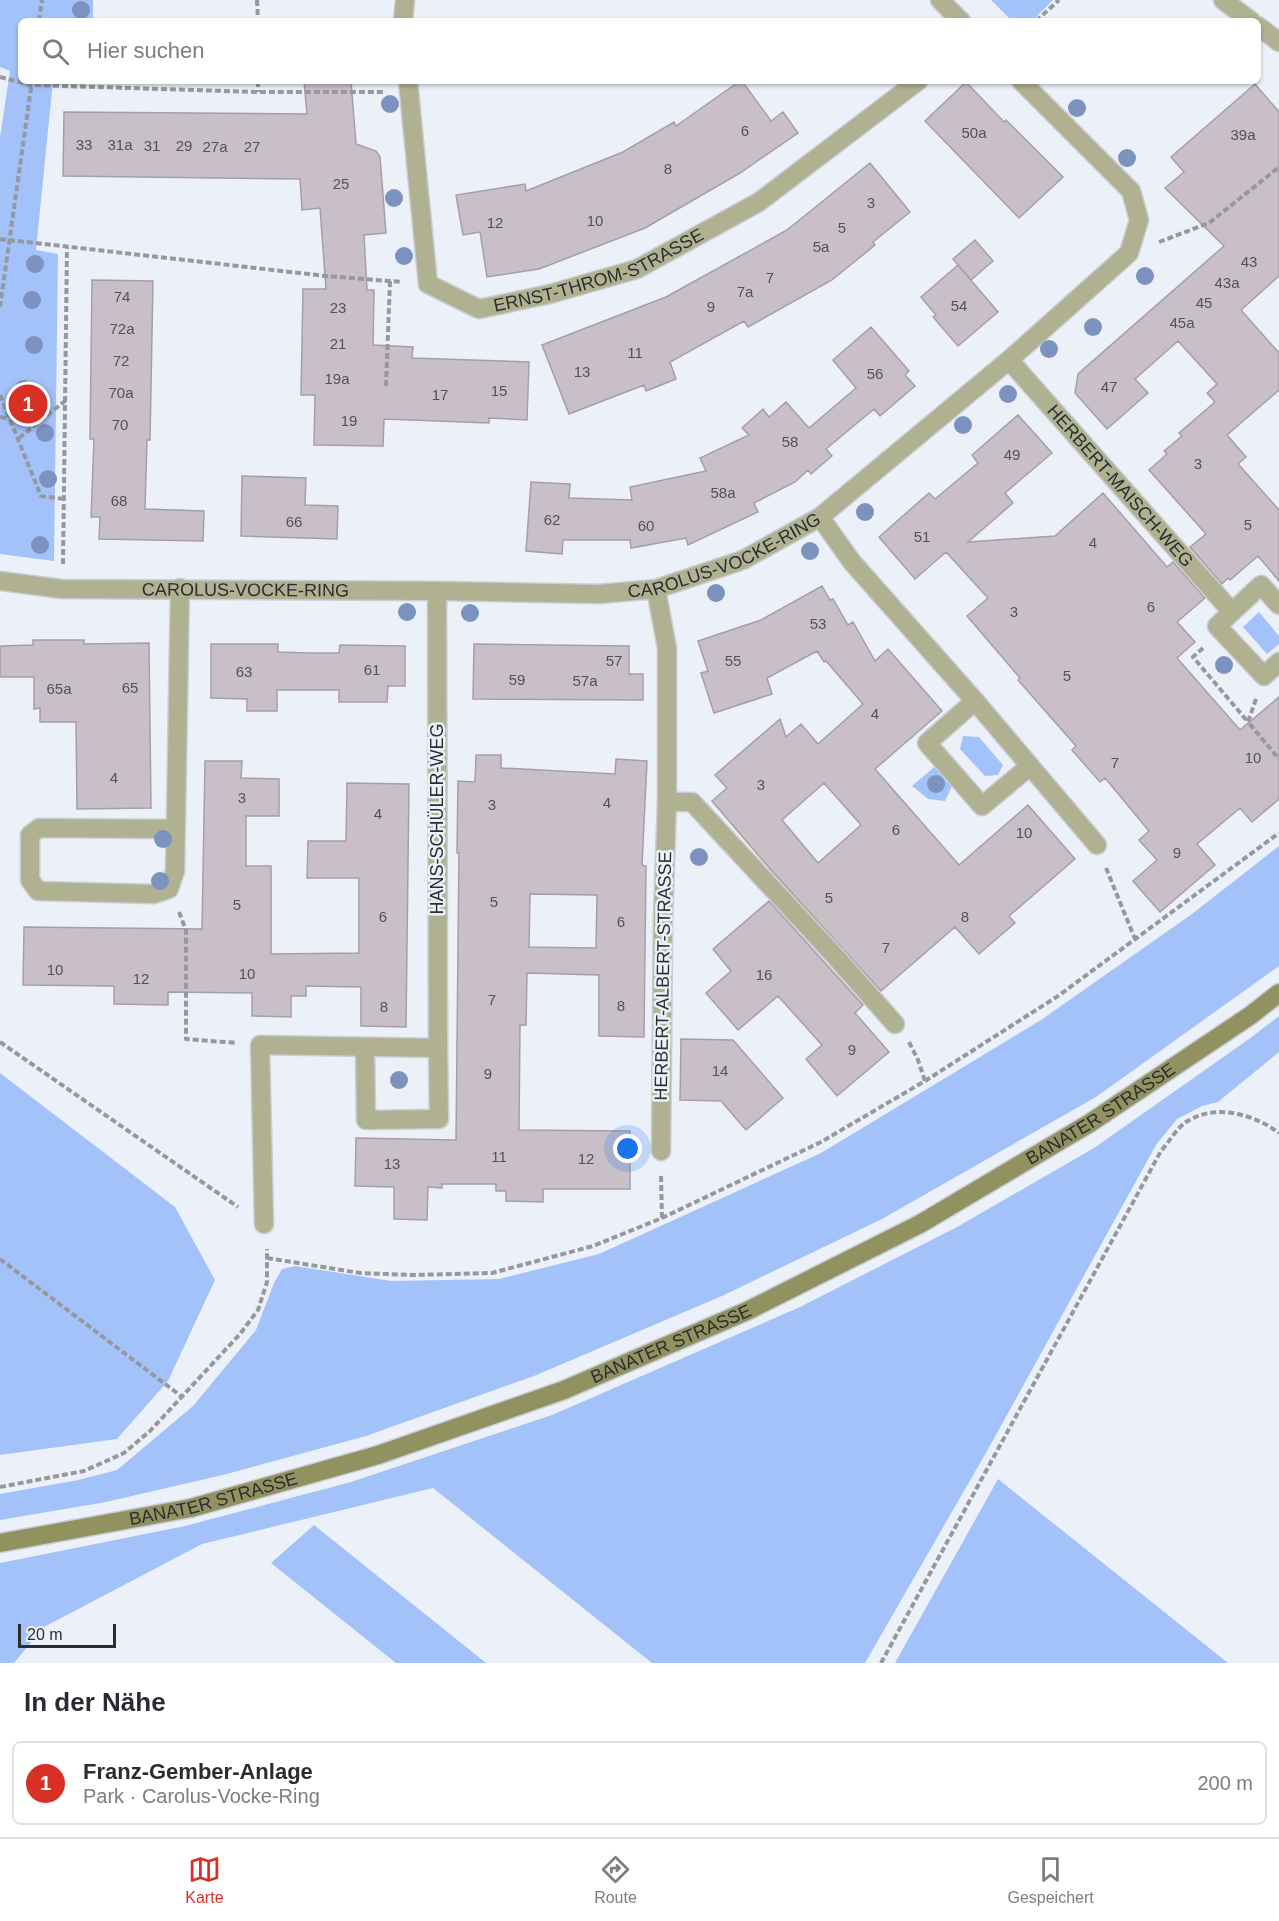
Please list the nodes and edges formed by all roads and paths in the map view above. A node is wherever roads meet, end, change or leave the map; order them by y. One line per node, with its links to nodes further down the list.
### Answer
1 (42, 0): 7 (path)
2 (257, 0): 8 (path)
3 (405, 0): 9 (street)
4 (940, 0): 10 (street)
5 (1059, 0): 11 (path)
6 (1223, 0): 12 (street)
7 (39, 18)
8 (258, 18)
9 (403, 18)
10 (958, 18)
11 (1039, 18)
12 (1247, 18)
13 (1261, 28): 14 (street)
14 (1279, 42)
15 (0, 77): 16 (path)
16 (18, 80)
17 (31, 84): 26 (path)
18 (56, 84): 23 (path)
19 (258, 84): 23 (path)
20 (914, 84): 30 (street, ERNST-THROM-STRASSE)
21 (1025, 84): 28 (street)
22 (409, 87): 23 (path); 30 (street)
23 (258, 92)
24 (1279, 167): 28 (path)
25 (0, 238): 26 (path)
26 (9, 240): 27 (path); 31 (path)
27 (67, 247): 29 (path); 35 (path)
28 (1129, 253): 32 (street, CAROLUS-VOCKE-RING)
29 (390, 281): 30 (path); 33 (path)
30 (428, 284)
31 (0, 307)
32 (1009, 360): 40 (street, CAROLUS-VOCKE-RING); 47 (street, HERBERT-MAISCH-WEG)
33 (386, 386)
34 (0, 395): 37 (path)
35 (65, 401): 38 (path); 39 (path)
36 (0, 417): 37 (path)
37 (10, 419): 38 (path)
38 (19, 438): 39 (path)
39 (64, 499): 43 (path)
40 (820, 517): 44 (street, CAROLUS-VOCKE-RING); 51 (street)
41 (0, 581): 43 (street, CAROLUS-VOCKE-RING)
42 (180, 588): 43 (street, CAROLUS-VOCKE-RING); 45 (street, CAROLUS-VOCKE-RING); 56 (street)
43 (62, 589)
44 (656, 589): 45 (street, CAROLUS-VOCKE-RING); 55 (street, HERBERT-ALBERT-STRASSE)
45 (437, 591): 67 (street, HANS-SCHÜLER-WEG)
46 (1279, 605): 47 (street)
47 (1232, 612): 48 (street)
48 (1222, 632): 50 (street); 52 (path)
49 (1279, 662): 50 (street)
50 (1264, 676): 52 (path)
51 (975, 701): 54 (street); 54 (street)
52 (1248, 722): 53 (path)
53 (1279, 759)
54 (1030, 766): 58 (street)
55 (667, 802): 62 (street); 70 (street, HERBERT-ALBERT-STRASSE)
56 (175, 829): 59 (street); 59 (street)
57 (1279, 833): 60 (path)
58 (1097, 845): 60 (path)
59 (169, 890): 65 (path)
60 (1135, 939): 68 (path)
61 (1279, 993): 77 (main road, BANATER STRASSE)
62 (895, 1024)
63 (0, 1042): 72 (path)
64 (909, 1042): 68 (path)
65 (260, 1045): 66 (street); 72 (street)
66 (365, 1048): 67 (street); 67 (street, HANS-SCHÜLER-WEG)
67 (438, 1048)
68 (925, 1080): 71 (path)
69 (1279, 1133): 78 (path)
70 (661, 1151): 71 (path)
71 (662, 1218): 73 (path)
72 (264, 1224): 73 (path)
73 (267, 1258): 75 (path)
74 (0, 1259): 75 (path)
75 (181, 1396): 76 (path)
76 (0, 1487)
77 (0, 1543)
78 (881, 1663)

